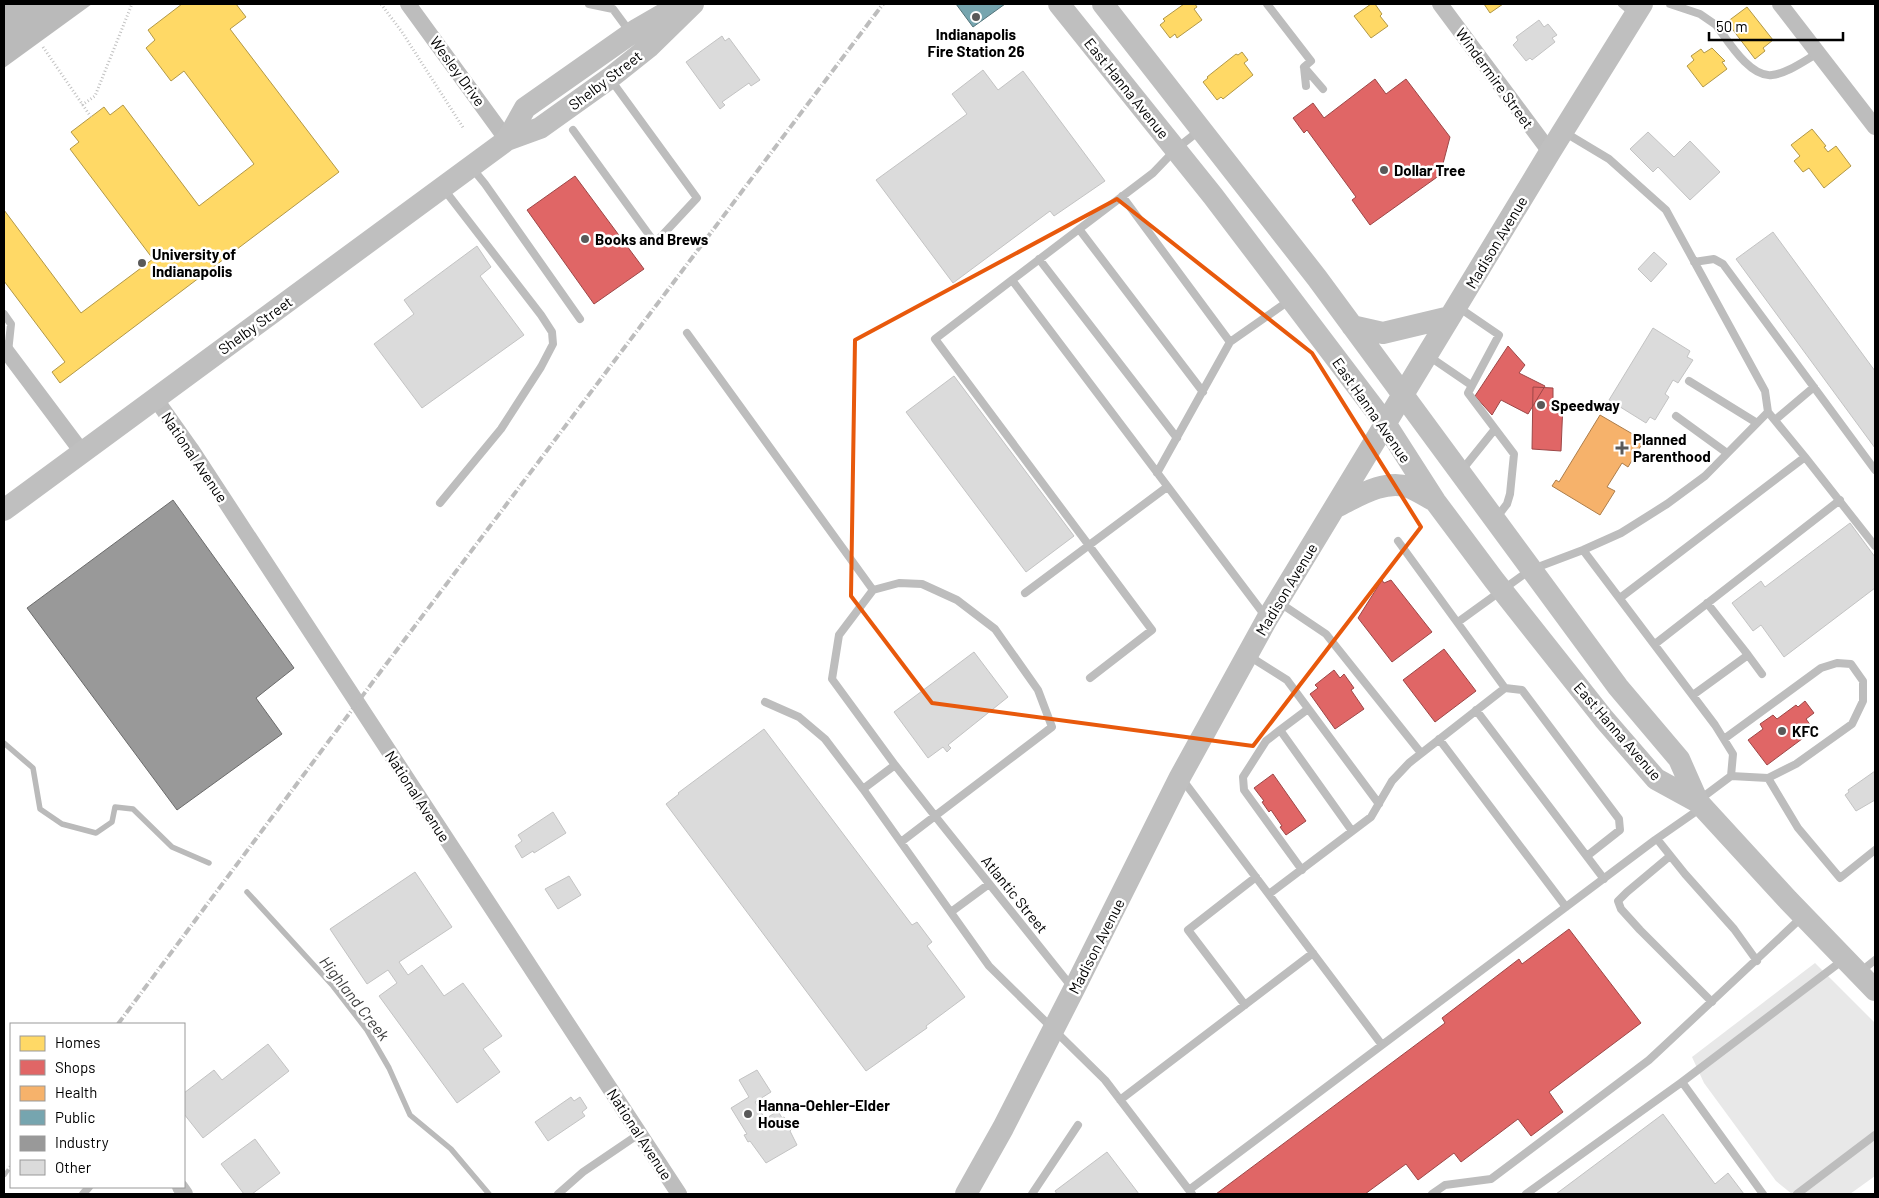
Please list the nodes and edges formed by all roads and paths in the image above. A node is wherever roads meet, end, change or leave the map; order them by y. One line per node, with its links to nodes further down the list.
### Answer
1 (132, 4): 23 (path)
2 (381, 4): 27 (path)
3 (408, 4): 30 (street, Wesley Drive)
4 (589, 4): 14 (lane)
5 (604, 4): 14 (lane)
6 (681, 4): 16 (main road, Shelby Street)
7 (693, 4): 20 (main road, Shelby Street)
8 (1059, 4): 31 (main road, East Hanna Avenue)
9 (1103, 4): 26 (main road, East Hanna Avenue)
10 (1266, 4): 19 (lane)
11 (1440, 4): 32 (street, Windermire Street)
12 (1670, 4): 18 (lane)
13 (1780, 4): 18 (street)
14 (612, 6): 16 (lane)
15 (1633, 8): 29 (main road, Madison Avenue)
16 (631, 33): 30 (main road, Shelby Street)
17 (43, 47): 23 (path)
18 (1818, 53): 25 (street)
19 (1304, 67): 21 (lane); 22 (lane)
20 (610, 78): 28 (lane); 30 (main road, Shelby Street)
21 (1306, 86)
22 (1323, 89)
23 (82, 105): 24 (path)
24 (91, 117)
25 (1875, 127)
26 (1201, 128): 31 (lane); 44 (main road, East Hanna Avenue)
27 (464, 129)
28 (573, 130)
29 (1563, 131): 32 (main road, Madison Avenue); 38 (lane)
30 (507, 140): 33 (main road, Shelby Street)
31 (1176, 150): 35 (lane); 40 (main road, East Hanna Avenue)
32 (1550, 152): 41 (main road, Madison Avenue)
33 (470, 166): 34 (main road, Shelby Street); 43 (lane)
34 (443, 188): 54 (main road, Shelby Street); 71 (lane)
35 (1122, 196): 36 (lane); 46 (lane)
36 (1079, 229): 37 (lane); 52 (lane)
37 (1039, 259): 39 (lane); 61 (lane)
38 (1694, 262): 51 (lane); 55 (lane)
39 (1012, 280): 66 (lane); 76 (lane)
40 (1292, 299): 46 (lane); 59 (main road, East Hanna Avenue)
41 (1454, 312): 44 (main road); 48 (main road, Madison Avenue); 50 (lane)
42 (4, 314): 47 (lane)
43 (580, 319)
44 (1352, 326): 53 (main road, East Hanna Avenue)
45 (687, 333): 80 (lane)
46 (1230, 342): 52 (lane)
47 (6, 351): 62 (street)
48 (1427, 355): 50 (lane); 53 (main road, Madison Avenue)
49 (1689, 381): 58 (lane)
50 (1472, 385): 60 (lane)
51 (1814, 387): 57 (lane); 65 (lane)
52 (1203, 392): 61 (lane)
53 (1402, 395): 59 (main road, Madison Avenue); 67 (main road, East Hanna Avenue)
54 (155, 398): 62 (main road, Shelby Street); 135 (street, National Avenue)
55 (1768, 412): 57 (lane); 58 (lane)
56 (1676, 416): 63 (lane)
57 (1775, 420): 64 (lane)
58 (1757, 422): 63 (lane)
59 (1385, 423): 70 (main road, East Hanna Avenue); 72 (main road, Madison Avenue)
60 (1495, 429): 67 (lane); 74 (lane)
61 (1177, 438): 66 (lane)
62 (82, 452): 73 (main road, Shelby Street)
63 (1727, 453): 78 (lane)
64 (1805, 457): 69 (lane); 83 (lane)
65 (1875, 470)
66 (1157, 473): 68 (lane)
67 (1460, 474): 74 (main road, East Hanna Avenue)
68 (1167, 487): 76 (lane); 85 (lane)
69 (1840, 500): 77 (lane); 84 (lane)
70 (1435, 501): 72 (main road); 81 (main road, East Hanna Avenue)
71 (440, 503)
72 (1336, 507): 85 (main road, Madison Avenue)
73 (4, 510)
74 (1494, 520): 79 (main road, East Hanna Avenue)
75 (1398, 541): 86 (lane)
76 (1090, 544): 82 (lane); 91 (lane)
77 (1875, 546)
78 (1583, 550): 79 (lane); 83 (lane)
79 (1530, 570): 81 (lane); 107 (main road, East Hanna Avenue)
80 (873, 590): 101 (lane, Atlantic Street); 108 (lane)
81 (1502, 590): 86 (lane); 107 (main road, East Hanna Avenue)
82 (1025, 593)
83 (1620, 598): 87 (lane)
84 (1707, 603): 87 (lane); 89 (lane)
85 (1273, 611): 88 (main road, Madison Avenue); 100 (lane)
86 (1458, 622): 92 (lane)
87 (1655, 644): 93 (lane)
88 (1247, 655): 95 (lane); 102 (main road, Madison Avenue)
89 (1748, 655): 90 (lane); 93 (lane)
90 (1762, 674)
91 (1090, 678)
92 (1505, 688): 96 (lane); 113 (lane)
93 (1693, 695): 99 (lane)
94 (765, 702): 105 (lane)
95 (1308, 709): 97 (lane); 106 (lane)
96 (1476, 710): 98 (lane); 113 (lane)
97 (1280, 730): 109 (lane); 115 (lane)
98 (1439, 739): 100 (lane); 120 (lane)
99 (1724, 739): 103 (lane); 104 (lane)
100 (1421, 753): 106 (lane)
101 (895, 764): 105 (lane); 108 (lane, Atlantic Street)
102 (1180, 776): 116 (lane); 126 (main road, Madison Avenue)
103 (1731, 776): 104 (lane); 107 (lane)
104 (1768, 778): 112 (lane)
105 (864, 789): 111 (lane)
106 (1379, 804): 109 (lane)
107 (1700, 804): 110 (lane); 122 (main road, East Hanna Avenue)
108 (935, 816): 111 (lane); 118 (lane, Atlantic Street)
109 (1352, 831): 115 (lane)
110 (1657, 839): 114 (lane); 117 (lane)
111 (901, 842): 121 (lane)
112 (1875, 850)
113 (1587, 856): 117 (lane)
114 (1670, 856): 124 (lane); 128 (lane)
115 (1302, 870): 119 (lane)
116 (1256, 877): 119 (lane); 129 (lane)
117 (1604, 879): 120 (lane)
118 (989, 884): 121 (lane); 126 (lane, Atlantic Street)
119 (1269, 894): 123 (lane)
120 (1566, 907): 131 (lane)
121 (951, 912): 130 (lane)
122 (1804, 916): 124 (lane); 125 (main road, East Hanna Avenue)
123 (1313, 954): 129 (lane); 131 (lane)
124 (1757, 961): 128 (lane)
125 (1859, 964): 127 (main road, East Hanna Avenue); 132 (lane)
126 (1074, 989): 130 (main road, Madison Avenue)
127 (1875, 990)
128 (1712, 1002): 142 (lane)
129 (1245, 1006): 133 (lane)
130 (1054, 1028): 133 (lane); 140 (main road, Madison Avenue)
131 (1382, 1045): 137 (lane)
132 (1682, 1082): 143 (lane); 144 (lane)
133 (1120, 1100): 137 (lane)
134 (1078, 1125): 141 (lane)
135 (640, 1134): 138 (lane); 139 (street, National Avenue)
136 (1875, 1136): 145 (lane)
137 (1190, 1192)
138 (558, 1194)
139 (679, 1194)
140 (966, 1194)
141 (1032, 1194)
142 (1432, 1194)
143 (1526, 1194)
144 (1763, 1194)
145 (1797, 1194)

